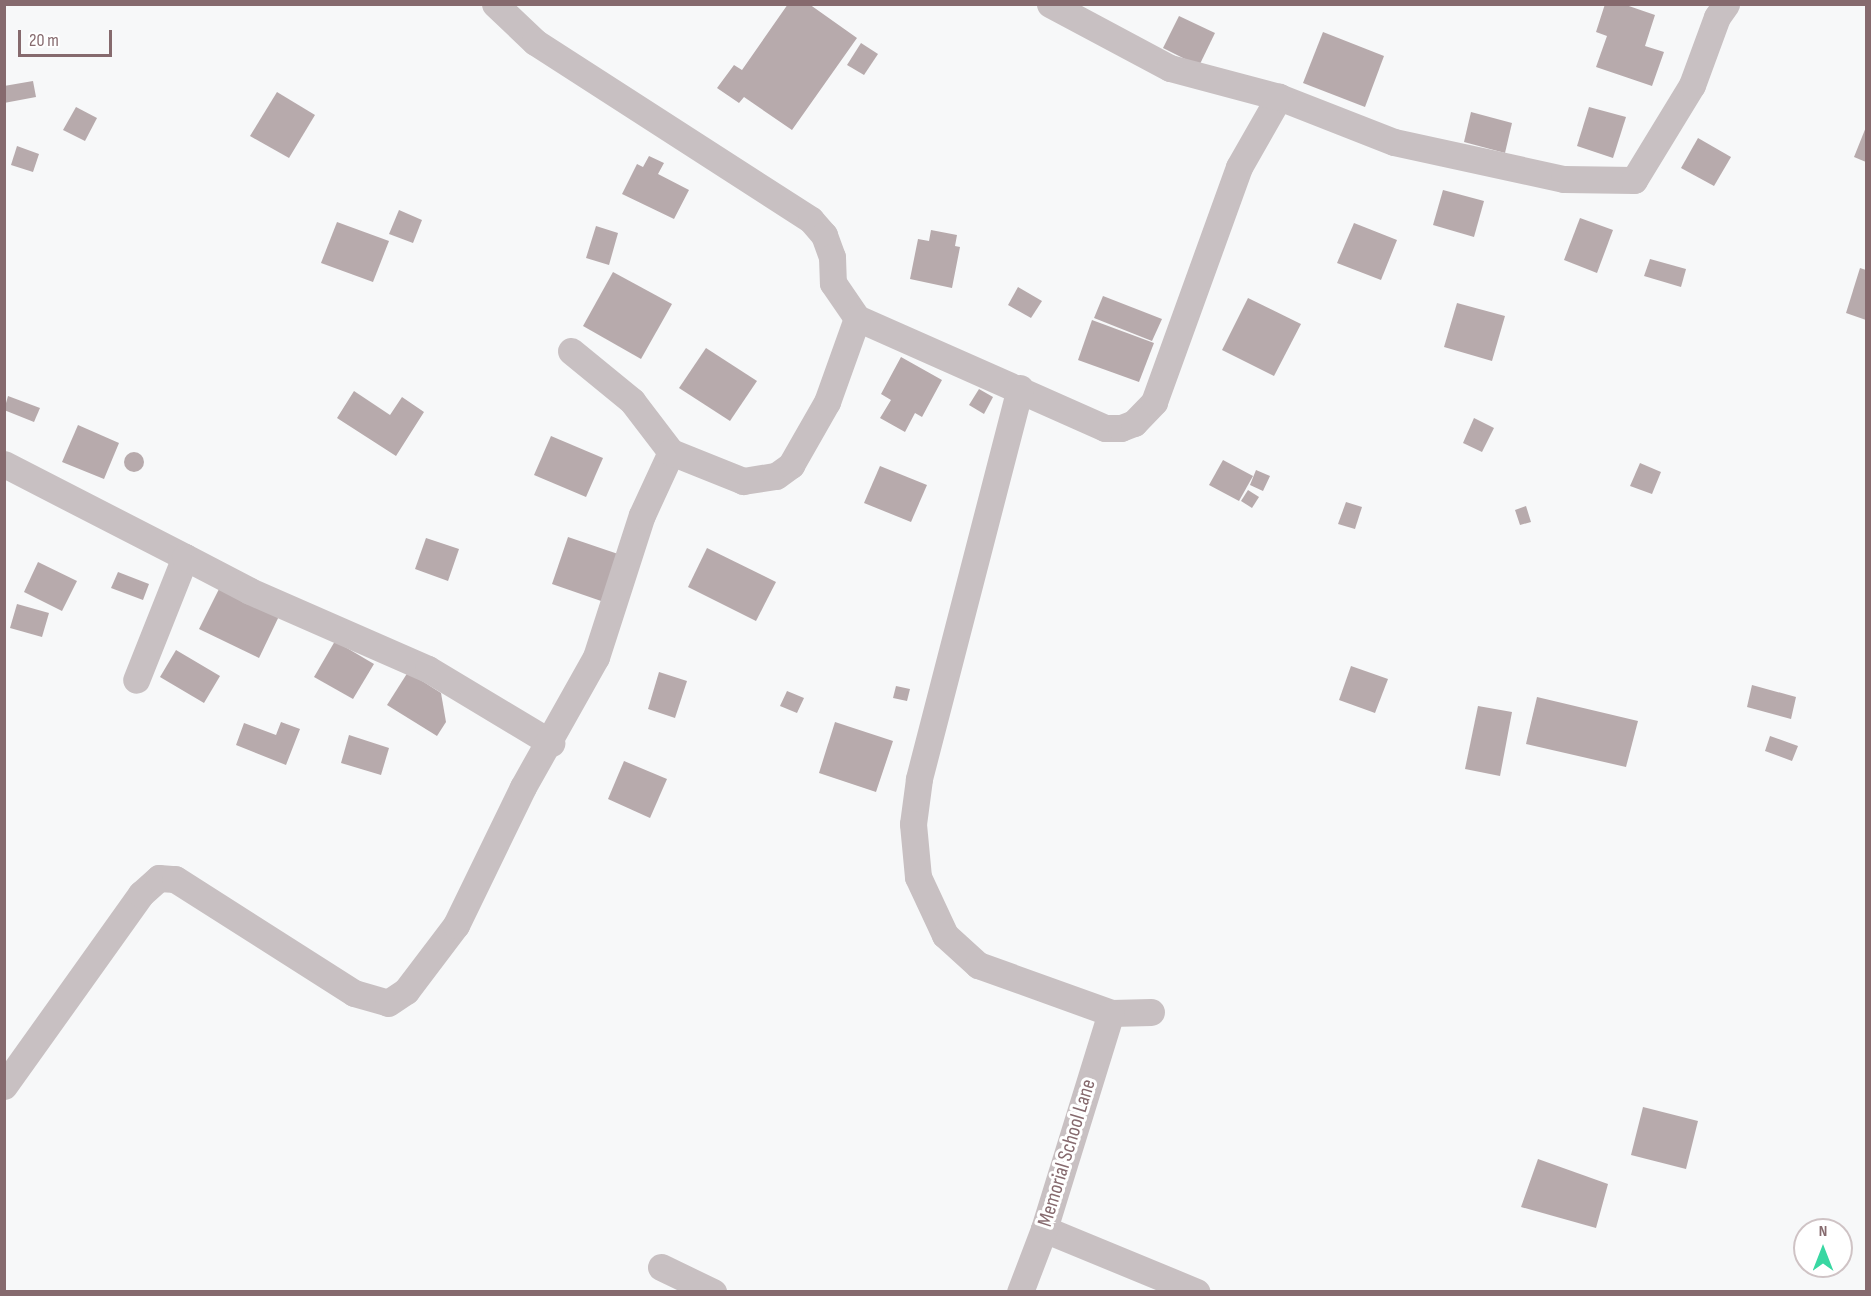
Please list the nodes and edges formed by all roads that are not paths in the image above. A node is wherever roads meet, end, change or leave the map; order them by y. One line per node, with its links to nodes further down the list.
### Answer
1 (495, 4): 5 (street)
2 (1050, 4): 4 (street)
3 (1726, 4): 4 (street)
4 (1280, 97): 7 (street)
5 (857, 318): 7 (street); 8 (street)
6 (571, 351): 8 (street)
7 (1020, 388): 14 (street)
8 (671, 452): 12 (street)
9 (4, 464): 10 (street)
10 (185, 557): 11 (street); 12 (street)
11 (136, 680)
12 (551, 743): 15 (street)
13 (1151, 1011): 14 (street)
14 (1111, 1013): 16 (street, Memorial School Lane)
15 (4, 1086)
16 (1044, 1229): 19 (street, Memorial School Lane); 20 (street)
17 (660, 1267): 18 (street)
18 (713, 1292)
19 (1020, 1292)
20 (1197, 1292)

